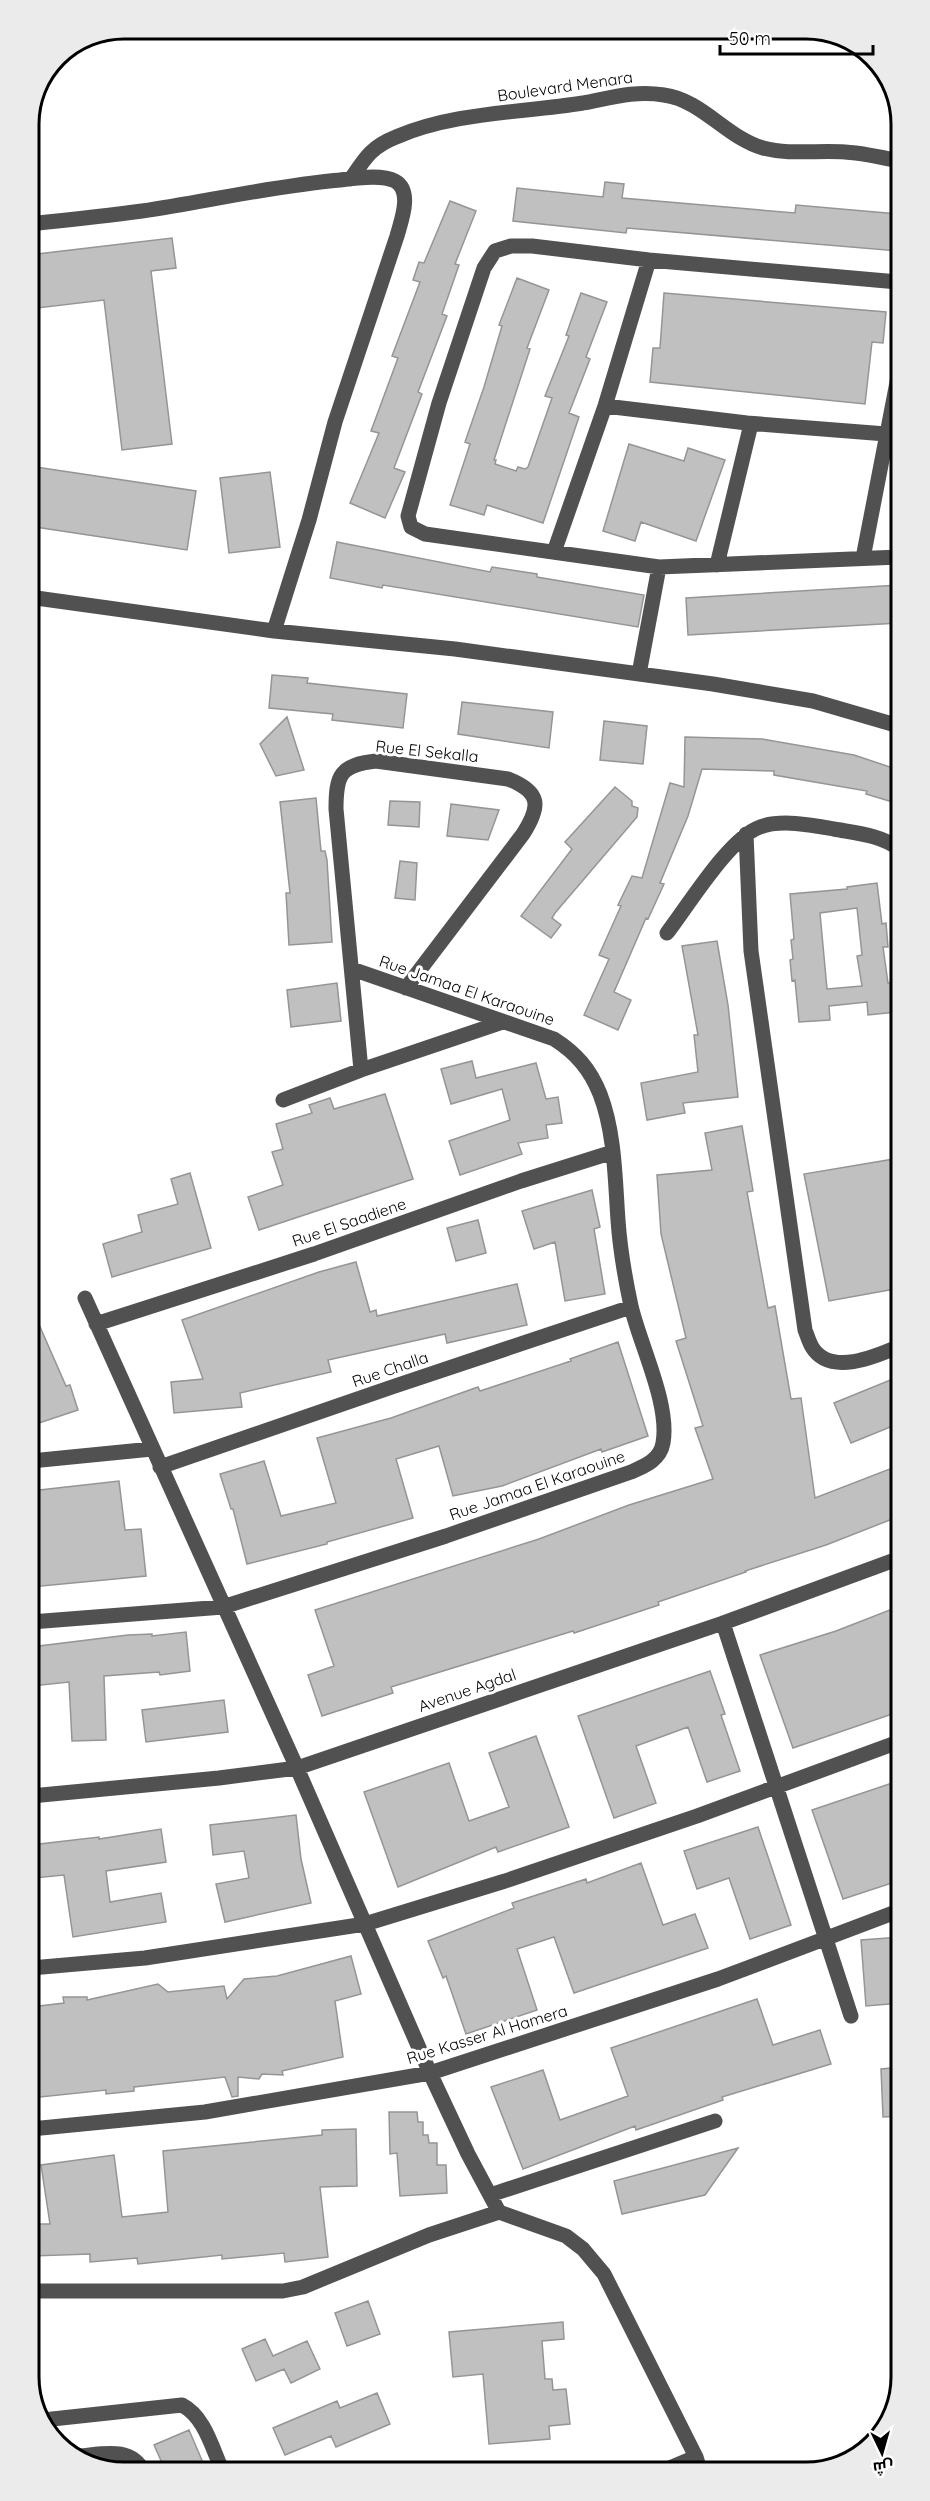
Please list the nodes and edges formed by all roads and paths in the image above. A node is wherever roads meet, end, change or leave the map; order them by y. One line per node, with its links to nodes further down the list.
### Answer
1 (891, 159): 2 (street, Boulevard Menara)
2 (351, 179): 3 (street); 16 (street)
3 (39, 223)
4 (649, 260): 5 (street); 6 (street); 10 (street)
5 (891, 281)
6 (604, 406): 8 (street); 10 (street)
7 (891, 408): 9 (street)
8 (751, 424): 9 (street); 13 (street)
9 (886, 434): 12 (street)
10 (554, 552): 14 (street)
11 (891, 557): 12 (street)
12 (863, 558): 13 (street)
13 (717, 565): 14 (street)
14 (659, 567): 17 (street)
15 (39, 598): 16 (street)
16 (274, 631): 17 (street)
17 (639, 674): 18 (street)
18 (891, 724)
19 (746, 834): 20 (street); 21 (street); 31 (street)
20 (891, 844)
21 (667, 933)
22 (352, 969): 23 (street, Rue Jamaa El Karaouine); 23 (street, Rue El Sekalla); 25 (street, Rue El Sekalla)
23 (406, 988): 24 (street, Rue Jamaa El Karaouine)
24 (503, 1022): 25 (street); 27 (street, Rue Jamaa El Karaouine)
25 (361, 1070): 26 (street)
26 (283, 1100)
27 (612, 1152): 29 (street, Rue Jamaa El Karaouine); 30 (street, Rue El Saadiene)
28 (85, 1298): 30 (street)
29 (631, 1307): 34 (street, Rue Challa); 36 (street, Rue Jamaa El Karaouine)
30 (96, 1324): 32 (street)
31 (891, 1349)
32 (152, 1449): 33 (street); 34 (street)
33 (39, 1460)
34 (160, 1467): 36 (street)
35 (891, 1561): 38 (street, Avenue Agdal)
36 (223, 1607): 37 (street, Rue Jamaa El Karaouine); 40 (street)
37 (39, 1621)
38 (723, 1623): 40 (street, Avenue Agdal); 41 (street)
39 (891, 1745): 41 (street)
40 (297, 1768): 42 (street, Avenue Agdal); 44 (street)
41 (776, 1787): 44 (street); 45 (street)
42 (39, 1795)
43 (891, 1914): 45 (street, Rue Kasser Al Hamera)
44 (365, 1924): 46 (street); 48 (street)
45 (826, 1939): 47 (street); 48 (street, Rue Kasser Al Hamera)
46 (39, 1967)
47 (851, 2016)
48 (430, 2073): 50 (street, Rue Kasser Al Hamera); 51 (street)
49 (715, 2121): 51 (street)
50 (39, 2128)
51 (490, 2194): 52 (street)
52 (500, 2212): 53 (street); 58 (street)
53 (39, 2291)
54 (50, 2419): 57 (street)
55 (90, 2455): 56 (street)
56 (138, 2462)
57 (219, 2462)
58 (697, 2462)

